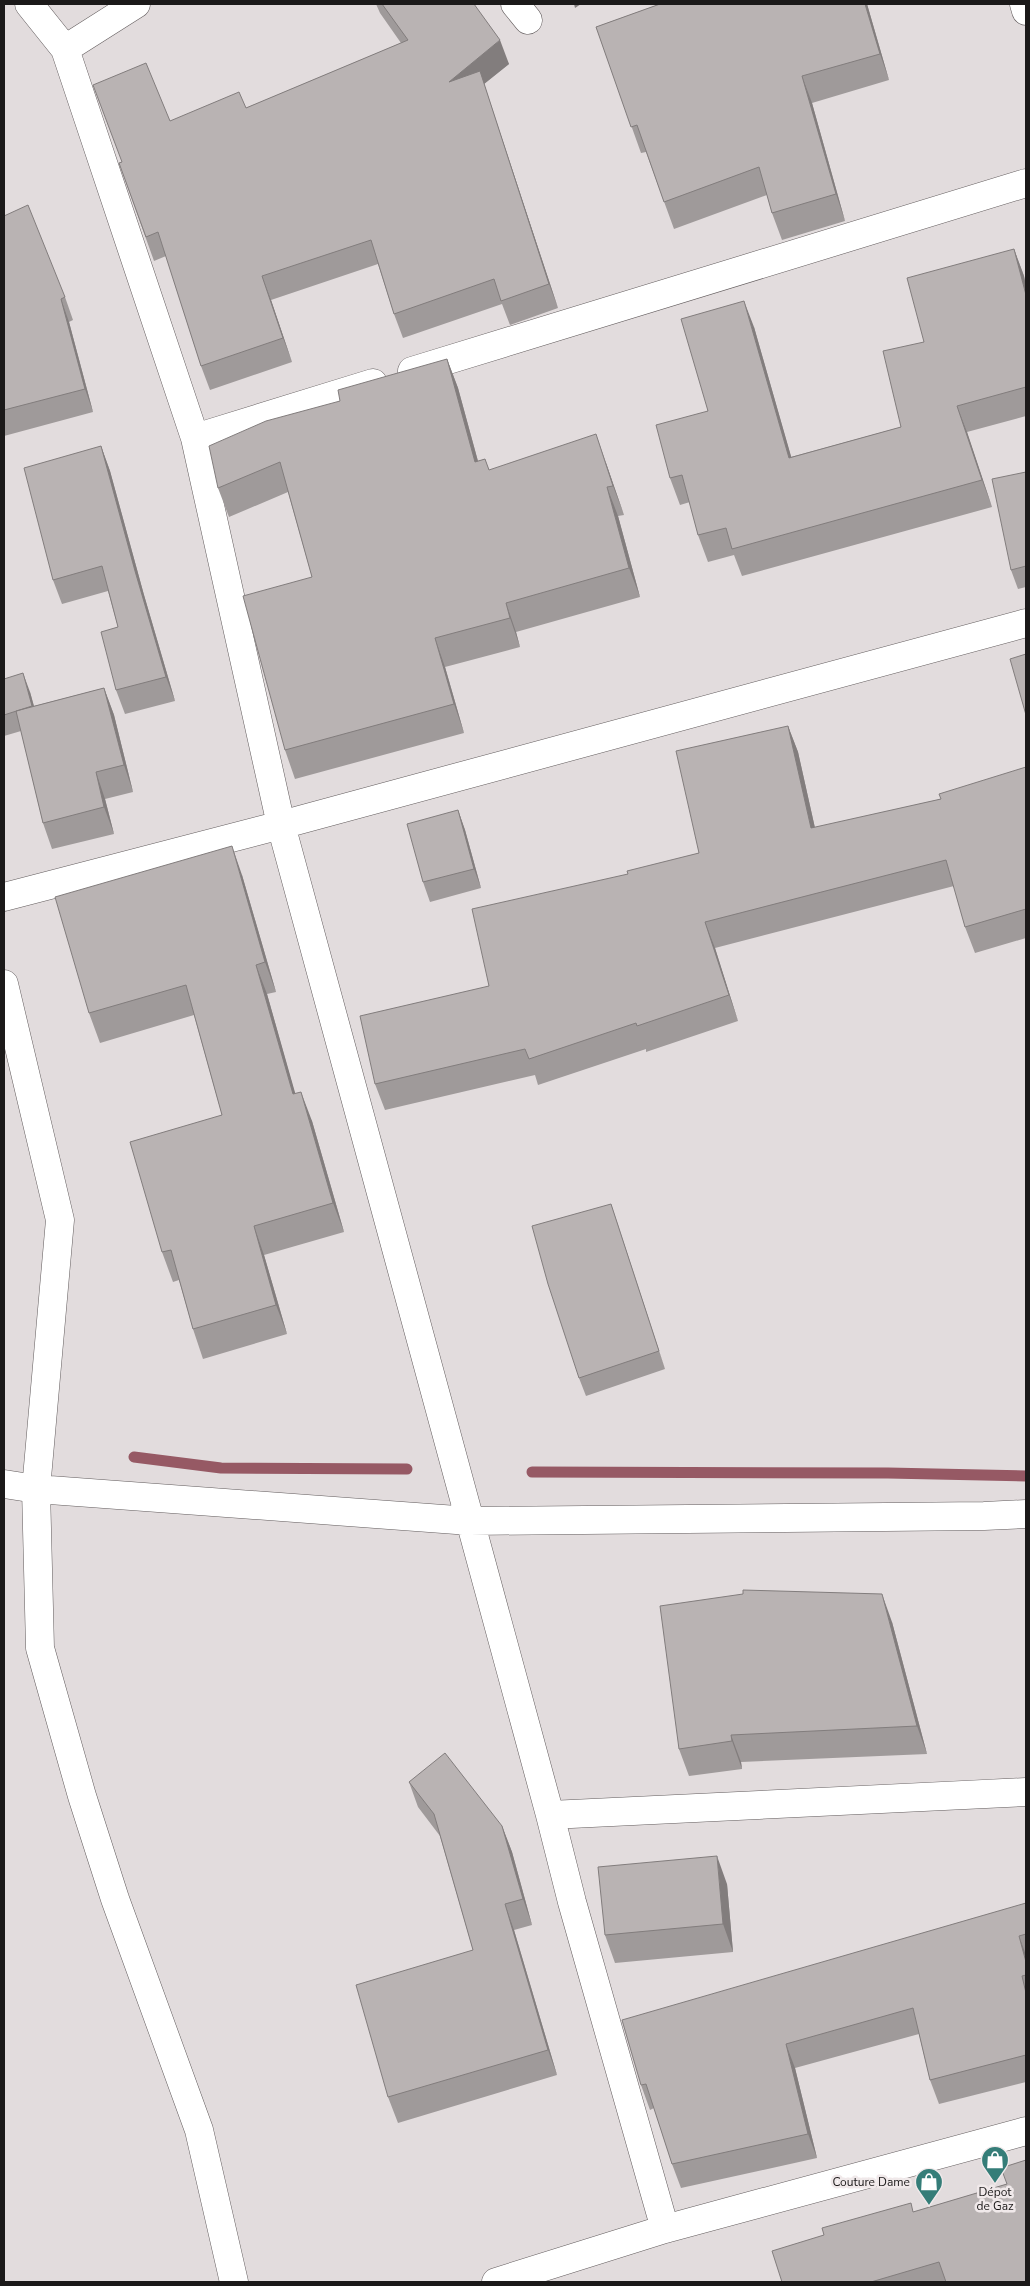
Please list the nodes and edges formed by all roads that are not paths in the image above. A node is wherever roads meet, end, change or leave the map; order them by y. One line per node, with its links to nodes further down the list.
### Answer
1 (29, 4): 5 (street)
2 (136, 4): 5 (street)
3 (1024, 4): 4 (street)
4 (1026, 11)
5 (65, 49): 7 (street)
6 (1026, 184): 7 (street)
7 (195, 438): 9 (street)
8 (1026, 623): 9 (street)
9 (282, 825): 10 (street); 15 (street)
10 (4, 897)
11 (4, 984): 13 (street)
12 (4, 1484): 13 (street)
13 (36, 1489): 15 (street); 20 (street)
14 (1026, 1514): 15 (street)
15 (470, 1521): 17 (street)
16 (1026, 1792): 17 (street)
17 (550, 1815): 19 (street)
18 (1026, 2130): 19 (street)
19 (664, 2229): 21 (street)
20 (234, 2282)
21 (496, 2282)

